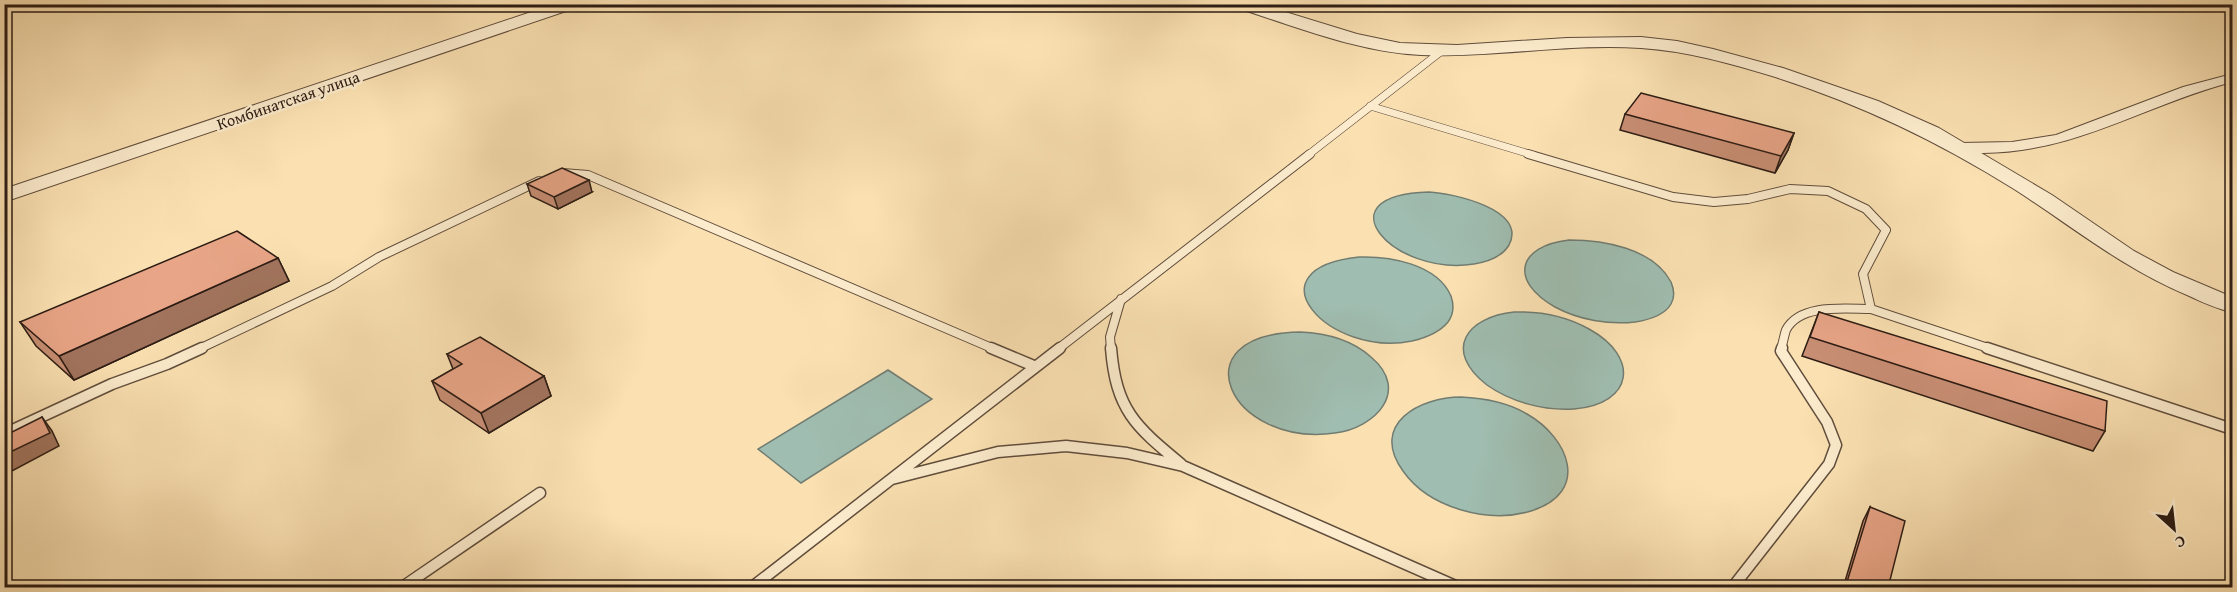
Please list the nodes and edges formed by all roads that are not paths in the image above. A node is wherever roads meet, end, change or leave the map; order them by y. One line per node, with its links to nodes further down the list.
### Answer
1 (572, 4): 7 (street, Комбинатская улица)
2 (1240, 4): 3 (street)
3 (1443, 50): 5 (lane); 6 (street)
4 (2232, 78): 6 (street)
5 (1370, 106): 8 (lane); 10 (lane)
6 (1960, 148): 9 (street)
7 (4, 196)
8 (1121, 299): 11 (lane); 14 (lane)
9 (2232, 305)
10 (1871, 309): 12 (lane); 20 (lane)
11 (1034, 366): 13 (lane); 15 (lane)
12 (2232, 429)
13 (4, 434)
14 (1183, 466): 15 (lane); 19 (lane)
15 (887, 481): 18 (lane)
16 (540, 493): 17 (lane)
17 (401, 588)
18 (751, 588)
19 (1460, 588)
20 (1732, 588)

